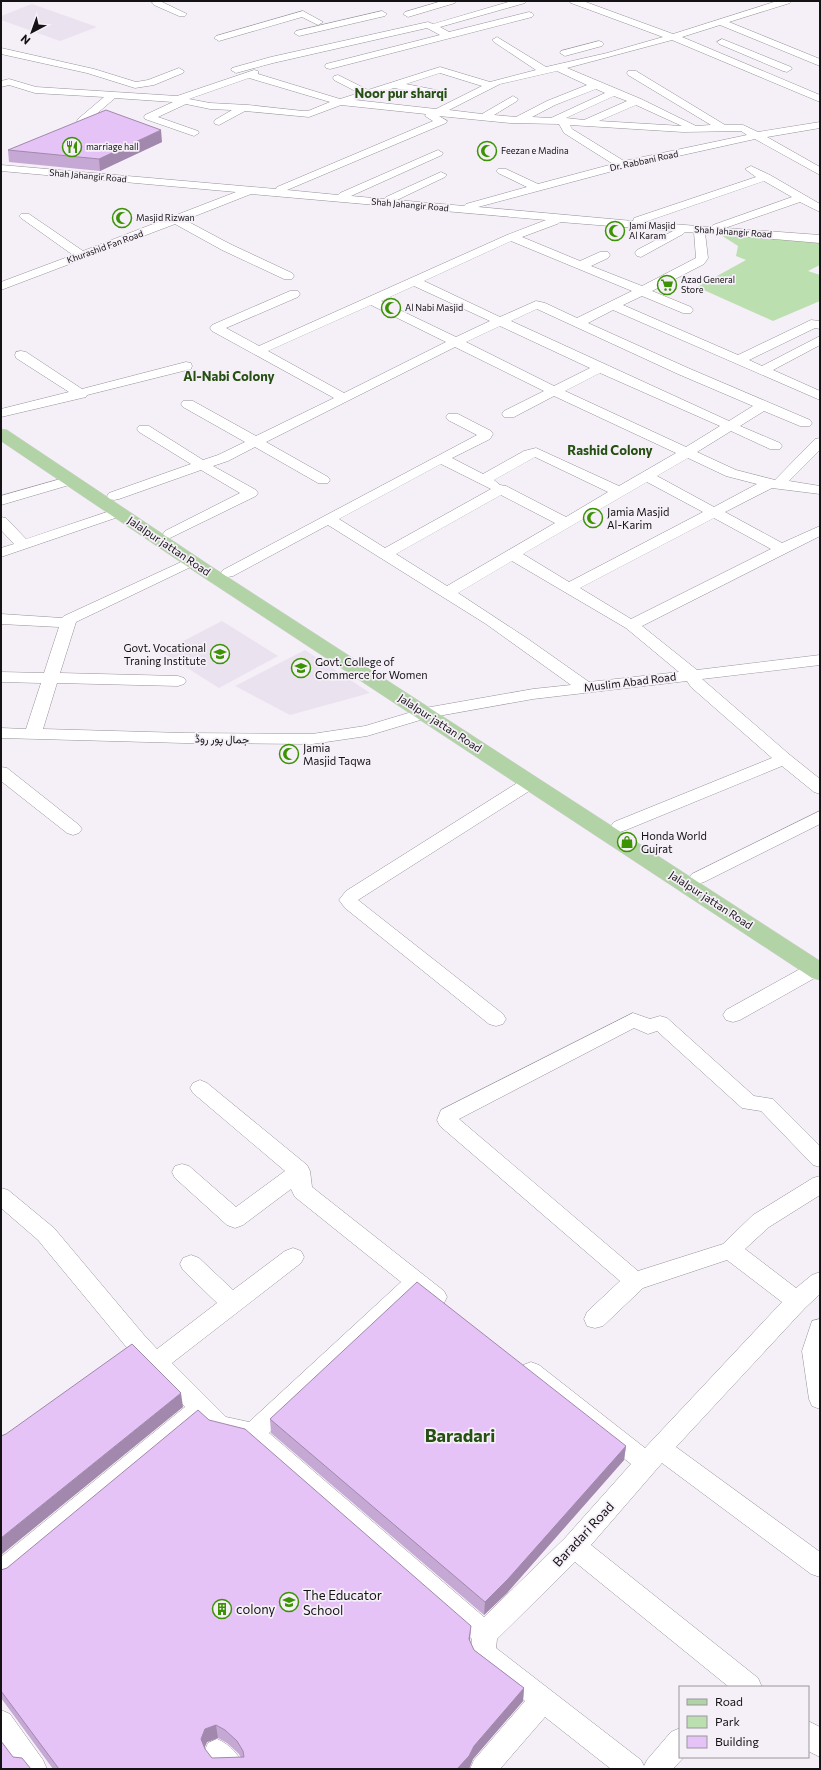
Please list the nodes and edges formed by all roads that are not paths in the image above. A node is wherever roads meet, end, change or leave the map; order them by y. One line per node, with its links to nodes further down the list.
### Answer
1 (160, 1): 8 (street)
2 (452, 1): 14 (street)
3 (522, 1): 14 (street)
4 (574, 1): 17 (street)
5 (787, 1): 7 (street)
6 (754, 3): 7 (street)
7 (766, 8): 13 (street)
8 (182, 14)
9 (382, 14): 15 (street)
10 (528, 15): 16 (street)
11 (277, 20): 12 (street); 15 (street); 18 (street)
12 (318, 22)
13 (720, 22): 17 (street); 28 (street)
14 (429, 26): 16 (street); 21 (street)
15 (300, 33): 21 (street)
16 (447, 35): 26 (street)
17 (673, 37): 23 (street); 27 (street)
18 (219, 38)
19 (497, 40): 33 (street)
20 (722, 42): 25 (street)
21 (325, 48): 32 (street)
22 (1, 51): 34 (street)
23 (617, 53): 24 (street); 29 (street)
24 (556, 55)
25 (753, 55): 27 (street); 31 (street)
26 (323, 62): 37 (street); 43 (street)
27 (733, 62): 35 (street)
28 (820, 63)
29 (557, 67): 33 (street); 41 (street)
30 (820, 67): 31 (street)
31 (788, 69): 35 (street)
32 (236, 70)
33 (544, 70): 40 (street)
34 (179, 71)
35 (757, 72): 47 (street)
36 (632, 73): 61 (street)
37 (249, 75): 48 (street); 50 (street)
38 (1, 84): 45 (street)
39 (393, 85): 40 (street); 43 (street); 44 (street)
40 (491, 85): 52 (street)
41 (596, 85): 42 (street); 54 (street)
42 (615, 92): 49 (street); 56 (street)
43 (367, 93): 50 (street)
44 (437, 93)
45 (112, 95): 48 (street); 55 (street)
46 (513, 99): 53 (street)
47 (820, 99)
48 (180, 100): 51 (street); 62 (street)
49 (637, 101): 58 (street); 60 (street)
50 (340, 102): 51 (street); 52 (street)
51 (243, 108): 57 (street)
52 (439, 111): 53 (street); 75 (street)
53 (484, 117): 54 (street)
54 (518, 120): 56 (street)
55 (82, 121)
56 (557, 121): 58 (street); 65 (street)
57 (219, 122)
58 (587, 123): 60 (street)
59 (818, 127): 63 (street, Dr. Rabbani Road)
60 (697, 129): 61 (street)
61 (724, 129): 63 (street)
62 (194, 133)
63 (756, 136): 65 (street, Dr. Rabbani Road); 69 (street)
64 (438, 153): 76 (street)
65 (622, 165): 73 (street, Dr. Rabbani Road)
66 (5, 168): 74 (street, Shah Jahangir Road)
67 (751, 168): 71 (street)
68 (502, 171): 73 (street)
69 (820, 172)
70 (442, 175): 79 (street)
71 (766, 177): 78 (street); 85 (street)
72 (495, 188): 77 (street)
73 (537, 188): 77 (street, Dr. Rabbani Road)
74 (251, 189): 75 (street, Shah Jahangir Road); 83 (street, Shah Jahangir Road); 84 (street, Khurashid Fan Road)
75 (281, 189): 76 (street, Shah Jahangir Road)
76 (344, 195): 79 (street, Shah Jahangir Road)
77 (507, 196): 80 (street, Dr. Rabbani Road)
78 (802, 198): 81 (street); 86 (street)
79 (390, 199): 80 (street, Shah Jahangir Road)
80 (470, 206): 85 (street, Shah Jahangir Road)
81 (820, 209)
82 (25, 216): 93 (street)
83 (557, 218): 87 (street, Shah Jahangir Road); 90 (street)
84 (176, 220): 93 (street, Khurashid Fan Road); 96 (street)
85 (638, 220): 86 (street, Shah Jahangir Road)
86 (717, 227): 89 (street, Shah Jahangir Road)
87 (679, 228): 88 (street, Shah Jahangir Road); 92 (street)
88 (699, 229): 91 (street, Shah Jahangir Road); 99 (street)
89 (820, 235)
90 (512, 237): 95 (street); 97 (street)
91 (820, 239)
92 (641, 253)
93 (81, 255): 98 (street, Khurashid Fan Road)
94 (604, 255): 95 (street)
95 (580, 266): 99 (street)
96 (288, 276)
97 (414, 281): 101 (street); 104 (street)
98 (1, 286)
99 (642, 291): 102 (street); 103 (street)
100 (294, 294): 109 (street)
101 (370, 300): 108 (street); 109 (street)
102 (614, 305): 105 (street); 111 (street)
103 (687, 310)
104 (502, 321): 105 (street); 108 (street); 113 (street)
105 (577, 323): 120 (street)
106 (820, 326): 111 (street)
107 (820, 340): 114 (street)
108 (456, 342): 115 (street); 118 (street)
109 (259, 351): 118 (street)
110 (21, 355): 116 (street)
111 (738, 360): 114 (street)
112 (186, 366): 116 (street)
113 (600, 368): 115 (street); 126 (street)
114 (762, 370): 117 (street)
115 (554, 391): 122 (street); 132 (street)
116 (81, 394): 121 (street)
117 (820, 396)
118 (344, 398): 129 (street)
119 (188, 404): 129 (street)
120 (764, 405): 125 (street); 126 (street)
121 (1, 414)
122 (509, 414)
123 (454, 417): 133 (street)
124 (1, 422): 139 (main road, Jalalpur jattan Road)
125 (805, 423)
126 (729, 426): 131 (street); 132 (street)
127 (144, 429): 134 (street)
128 (1, 434): 139 (main road, Jalalpur jattan Road)
129 (255, 442): 134 (street); 136 (street)
130 (820, 442): 138 (street)
131 (775, 446)
132 (688, 452): 135 (street); 138 (street)
133 (441, 458): 137 (street); 146 (street)
134 (203, 466): 144 (street); 150 (street)
135 (646, 476): 142 (street); 145 (street)
136 (323, 480)
137 (484, 480): 140 (street); 142 (street)
138 (775, 483): 141 (street); 145 (street)
139 (83, 484): 143 (street); 144 (main road, Jalalpur jattan Road)
140 (501, 489): 148 (street); 154 (street)
141 (820, 490)
142 (619, 492): 148 (street)
143 (1, 501)
144 (117, 504): 150 (main road, Jalalpur jattan Road); 151 (street); 156 (main road, Jalalpur jattan Road)
145 (714, 512): 152 (street); 157 (street)
146 (329, 519): 154 (street); 156 (street)
147 (1, 521): 151 (street)
148 (566, 522): 155 (street)
149 (820, 530): 152 (street)
150 (170, 534): 156 (main road, Jalalpur jattan Road)
151 (23, 545): 153 (street)
152 (782, 549): 161 (street)
153 (1, 553)
154 (385, 554): 158 (street)
155 (513, 554): 157 (street); 158 (street)
156 (209, 567): 160 (street); 168 (main road, Jalalpur jattan Road)
157 (569, 588): 161 (street)
158 (446, 593): 167 (street)
159 (1, 619): 160 (street)
160 (68, 623): 165 (street)
161 (631, 625): 163 (street)
162 (820, 660): 163 (street, Muslim Abad Road)
163 (692, 674): 167 (street, Muslim Abad Road); 171 (street)
164 (1, 677): 165 (street)
165 (50, 678): 166 (street); 170 (street)
166 (178, 681)
167 (585, 687): 168 (street, Muslim Abad Road)
168 (433, 711): 170 (street, جمال پور روڈ); 173 (main road, Jalalpur jattan Road); 176 (main road, Jalalpur jattan Road)
169 (1, 733): 170 (street, جمال پور روڈ)
170 (33, 733)
171 (784, 760): 174 (street); 176 (street)
172 (1, 772): 177 (street)
173 (531, 782): 179 (main road, Jalalpur jattan Road); 182 (street)
174 (820, 788)
175 (820, 816): 178 (street)
176 (620, 826): 178 (main road, Jalalpur jattan Road)
177 (73, 829)
178 (698, 878): 179 (main road, Jalalpur jattan Road)
179 (753, 921): 180 (main road, Jalalpur jattan Road)
180 (819, 966): 181 (street)
181 (733, 1015)
182 (496, 1019)
183 (200, 1088): 185 (street)
184 (820, 1159): 193 (street)
185 (300, 1171): 186 (street); 192 (street)
186 (182, 1172)
187 (820, 1184): 189 (street)
188 (1, 1196): 200 (street)
189 (730, 1250): 193 (street); 195 (street)
190 (293, 1257): 196 (street)
191 (191, 1264): 196 (street)
192 (416, 1281): 197 (street); 206 (street)
193 (635, 1281): 198 (street)
194 (820, 1281): 195 (street, Baradari Road)
195 (797, 1302): 207 (street, Baradari Road)
196 (232, 1303): 203 (street)
197 (453, 1310)
198 (596, 1319)
199 (820, 1328): 204 (street)
200 (136, 1342): 201 (street); 203 (street)
201 (117, 1356)
202 (516, 1360): 207 (street)
203 (158, 1362): 205 (street)
204 (820, 1399)
205 (200, 1408): 206 (street); 210 (street)
206 (253, 1433): 211 (street)
207 (654, 1455): 208 (street, Baradari Road); 209 (street)
208 (574, 1546): 211 (street, Baradari Road); 212 (street)
209 (820, 1566)
210 (1, 1572)
211 (485, 1634): 213 (street)
212 (737, 1683)
213 (543, 1700): 219 (street); 220 (street)
214 (1, 1723): 218 (street)
215 (809, 1735): 217 (street)
216 (679, 1742): 221 (street)
217 (820, 1744)
218 (34, 1769)
219 (483, 1769)
220 (632, 1769)
221 (656, 1769)

